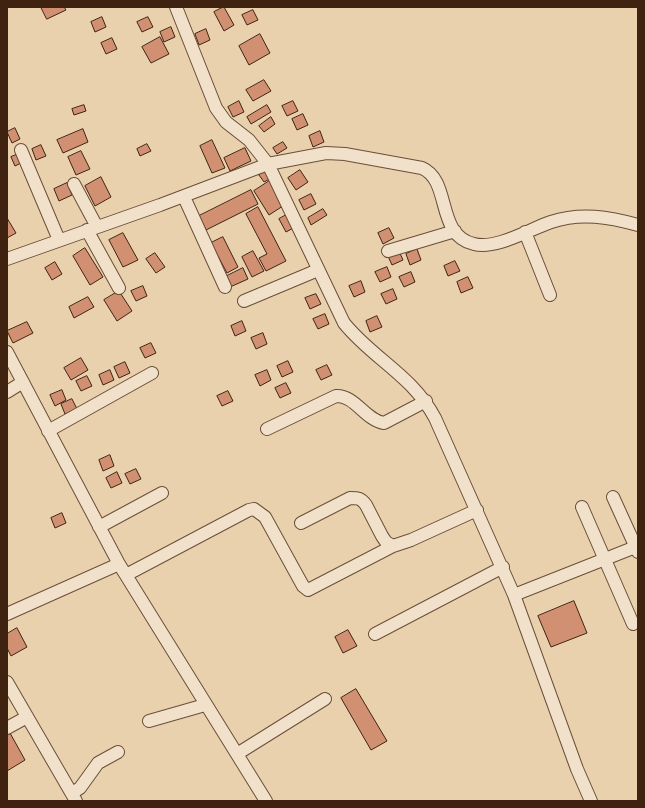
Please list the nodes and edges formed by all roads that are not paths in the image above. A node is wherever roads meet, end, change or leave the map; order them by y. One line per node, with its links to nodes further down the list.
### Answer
1 (176, 7): 3 (street)
2 (21, 150): 10 (street)
3 (268, 164): 5 (street); 8 (street); 13 (street)
4 (74, 184): 7 (street)
5 (184, 196): 7 (street); 14 (street)
6 (638, 225): 9 (street)
7 (92, 228): 10 (street); 15 (street)
8 (455, 231): 9 (street); 11 (street)
9 (525, 232): 16 (street)
10 (59, 240): 12 (street)
11 (388, 251)
12 (7, 259)
13 (318, 270): 17 (street); 22 (street)
14 (225, 287)
15 (119, 288)
16 (550, 295)
17 (244, 301)
18 (7, 352): 20 (street)
19 (152, 373): 24 (street)
20 (23, 382): 21 (street); 24 (street)
21 (7, 392)
22 (426, 401): 23 (street); 28 (street)
23 (267, 429)
24 (48, 431): 30 (street)
25 (162, 493): 30 (street)
26 (613, 497): 32 (street)
27 (582, 507): 33 (street)
28 (477, 510): 31 (street); 35 (street)
29 (301, 523): 31 (street)
30 (99, 527): 34 (street)
31 (393, 546): 36 (street)
32 (637, 548): 33 (street)
33 (605, 559): 37 (street); 39 (street)
34 (119, 564): 36 (street); 38 (street)
35 (503, 567): 37 (street); 40 (street)
36 (126, 575): 43 (street)
37 (514, 594): 51 (street)
38 (7, 614)
39 (633, 624)
40 (375, 634)
41 (7, 682): 44 (street)
42 (324, 699): 48 (street)
43 (205, 705): 45 (street); 48 (street)
44 (27, 717): 46 (street); 49 (street)
45 (149, 721)
46 (7, 728)
47 (118, 752): 49 (street)
48 (237, 754): 50 (street)
49 (74, 797)
50 (266, 801)
51 (591, 801)

